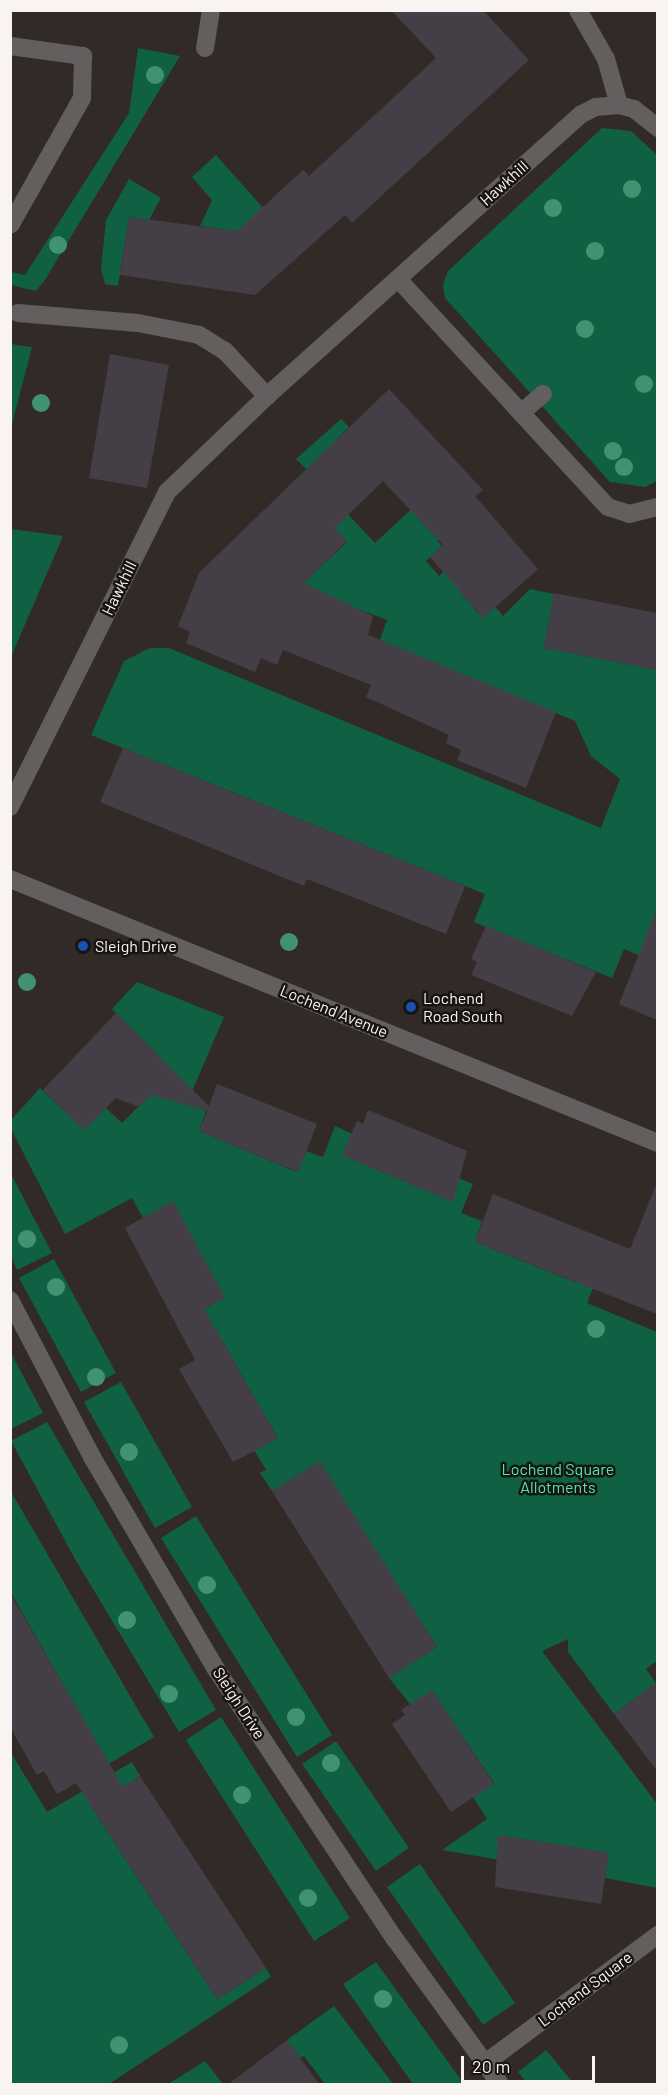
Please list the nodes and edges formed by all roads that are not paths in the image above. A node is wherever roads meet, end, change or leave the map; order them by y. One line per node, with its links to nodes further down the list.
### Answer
1 (211, 10): 4 (street)
2 (578, 10): 5 (street)
3 (10, 46): 7 (street)
4 (205, 48)
5 (619, 105): 6 (street); 8 (street, Hawkhill)
6 (657, 128)
7 (11, 224)
8 (398, 279): 11 (street, Hawkhill); 12 (street)
9 (18, 313): 11 (street)
10 (543, 394): 12 (street)
11 (267, 396): 14 (street, Hawkhill)
12 (521, 413): 13 (street)
13 (657, 507)
14 (10, 807)
15 (10, 879): 16 (street, Lochend Avenue)
16 (657, 1143)
17 (10, 1300): 19 (street, Sleigh Drive)
18 (657, 1935): 19 (street, Lochend Square)
19 (484, 2064): 20 (street, Sleigh Drive)
20 (500, 2085)

